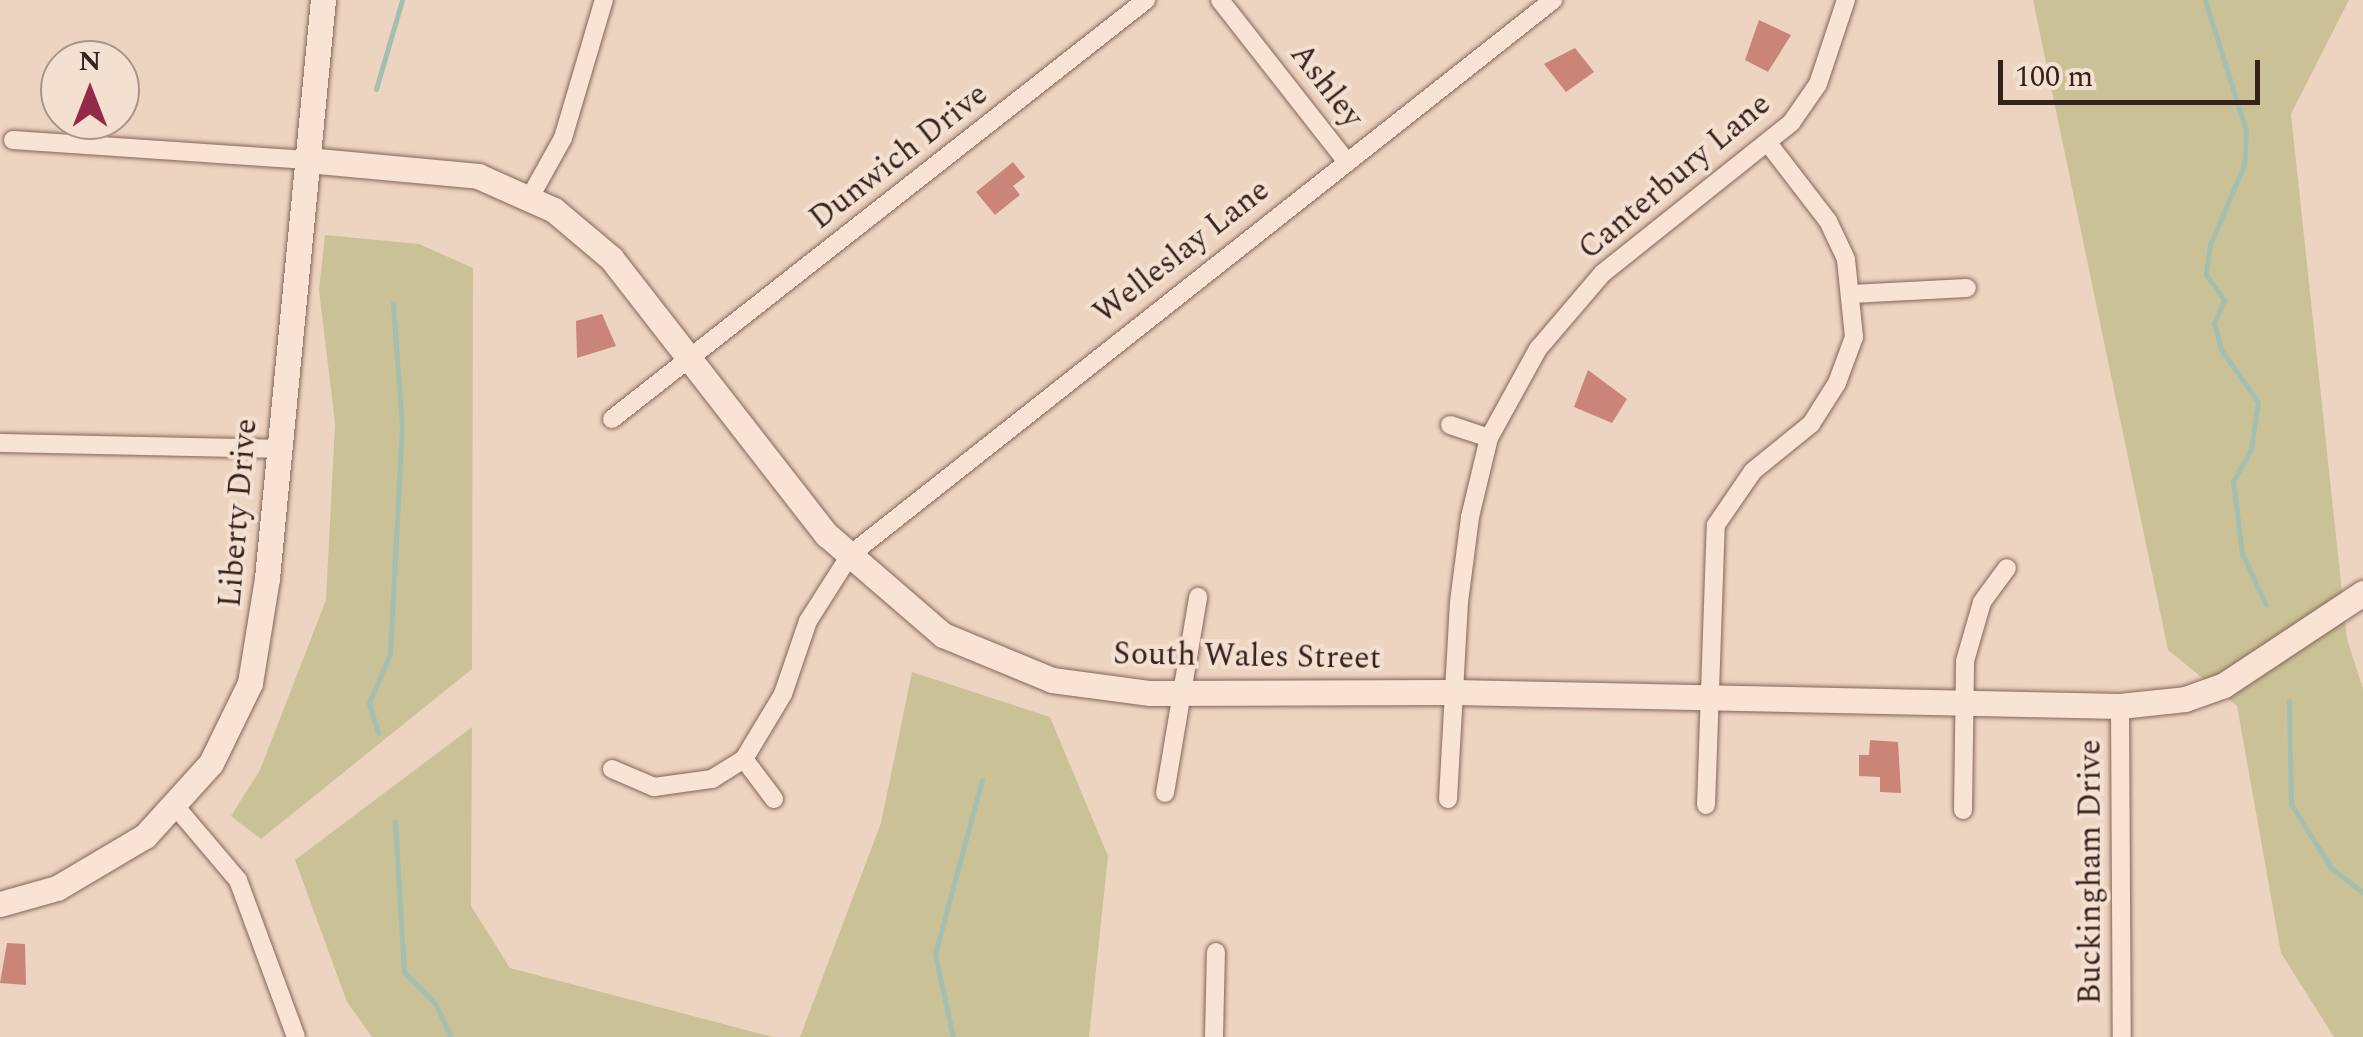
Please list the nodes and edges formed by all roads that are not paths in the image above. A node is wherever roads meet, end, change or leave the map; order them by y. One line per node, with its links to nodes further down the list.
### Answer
1 (324, 0): 9 (street, Liberty Drive)
2 (604, 0): 11 (street)
3 (1146, 0): 14 (street, Dunwich Drive)
4 (1220, 0): 10 (street, Ashley)
5 (1553, 0): 10 (street, Welleslay Lane)
6 (1846, 0): 8 (street, Canterbury Lane)
7 (13, 140): 9 (street)
8 (1768, 144): 13 (street); 17 (street, Canterbury Lane)
9 (307, 160): 11 (street, South Wales Street); 19 (street, Liberty Drive)
10 (1347, 162): 20 (street, Welleslay Lane)
11 (529, 199): 14 (street, South Wales Street)
12 (1967, 288): 13 (street)
13 (1851, 294): 26 (street)
14 (689, 360): 15 (street, Dunwich Drive); 20 (street, South Wales Street)
15 (612, 419)
16 (1450, 426): 17 (street)
17 (1489, 438): 25 (street, Canterbury Lane)
18 (0, 443): 19 (street)
19 (277, 449): 35 (street, Liberty Drive)
20 (850, 555): 24 (street, South Wales Street); 29 (street, Welleslay Lane)
21 (2007, 568): 27 (street)
22 (2363, 592): 28 (street, South Wales Street)
23 (1198, 597): 24 (street)
24 (1178, 692): 25 (street, South Wales Street); 31 (street)
25 (1454, 692): 26 (street, South Wales Street); 33 (street, Canterbury Lane)
26 (1708, 697): 27 (street, South Wales Street); 34 (street)
27 (1965, 703): 28 (street, South Wales Street); 36 (street)
28 (2120, 706): 41 (street, Buckingham Drive)
29 (744, 759): 30 (street); 32 (street)
30 (612, 768)
31 (1165, 792)
32 (774, 799)
33 (1448, 799)
34 (1706, 804)
35 (176, 807): 37 (street, Liberty Drive); 39 (street)
36 (1963, 810)
37 (0, 904)
38 (1216, 952): 40 (street)
39 (296, 1037)
40 (1214, 1037)
41 (2122, 1037)

